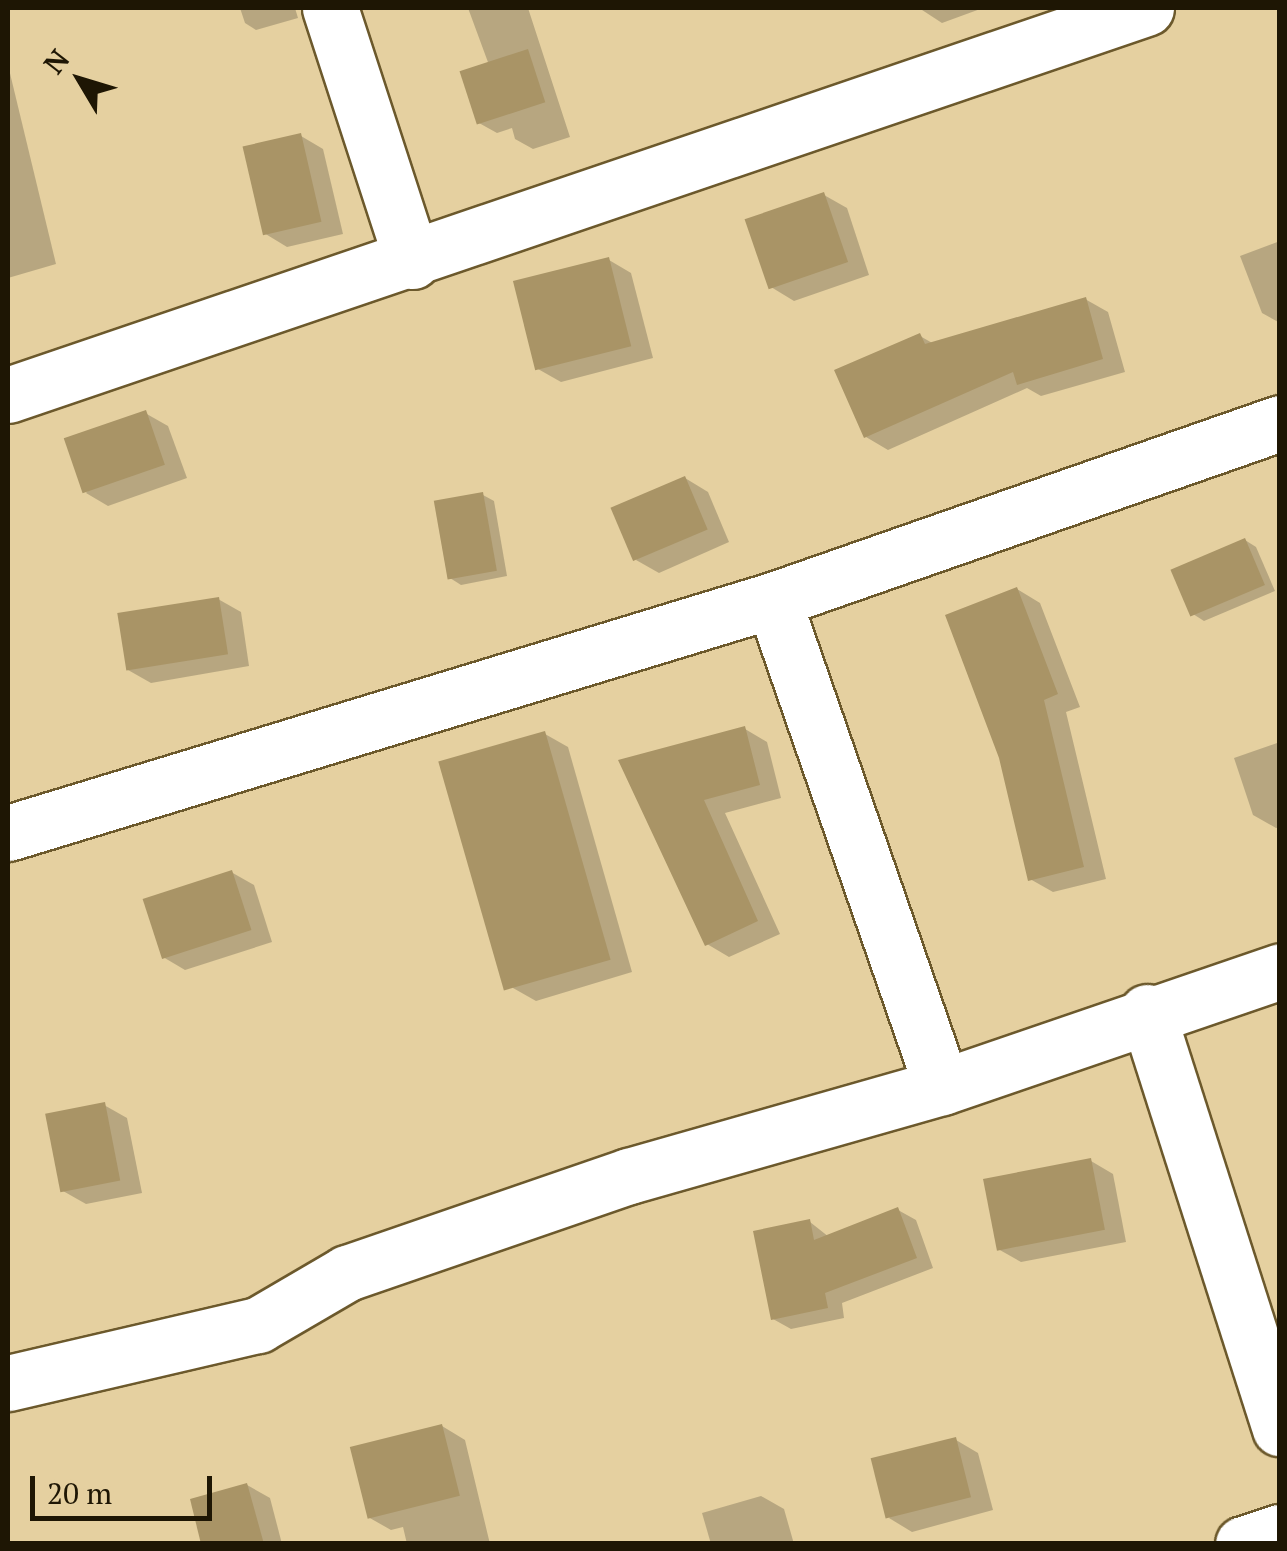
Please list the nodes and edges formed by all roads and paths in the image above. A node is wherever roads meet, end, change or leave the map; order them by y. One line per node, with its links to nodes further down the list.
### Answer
1 (330, 8): 3 (street)
2 (1146, 8): 3 (street)
3 (412, 261): 4 (street)
4 (8, 395)
5 (1280, 422): 6 (street)
6 (773, 600): 7 (street); 10 (street)
7 (8, 834)
8 (1280, 971): 9 (street)
9 (1146, 1012): 10 (street); 12 (street)
10 (942, 1086): 11 (street)
11 (8, 1383)
12 (1280, 1428)
13 (1280, 1532): 14 (street)
14 (1242, 1544)

